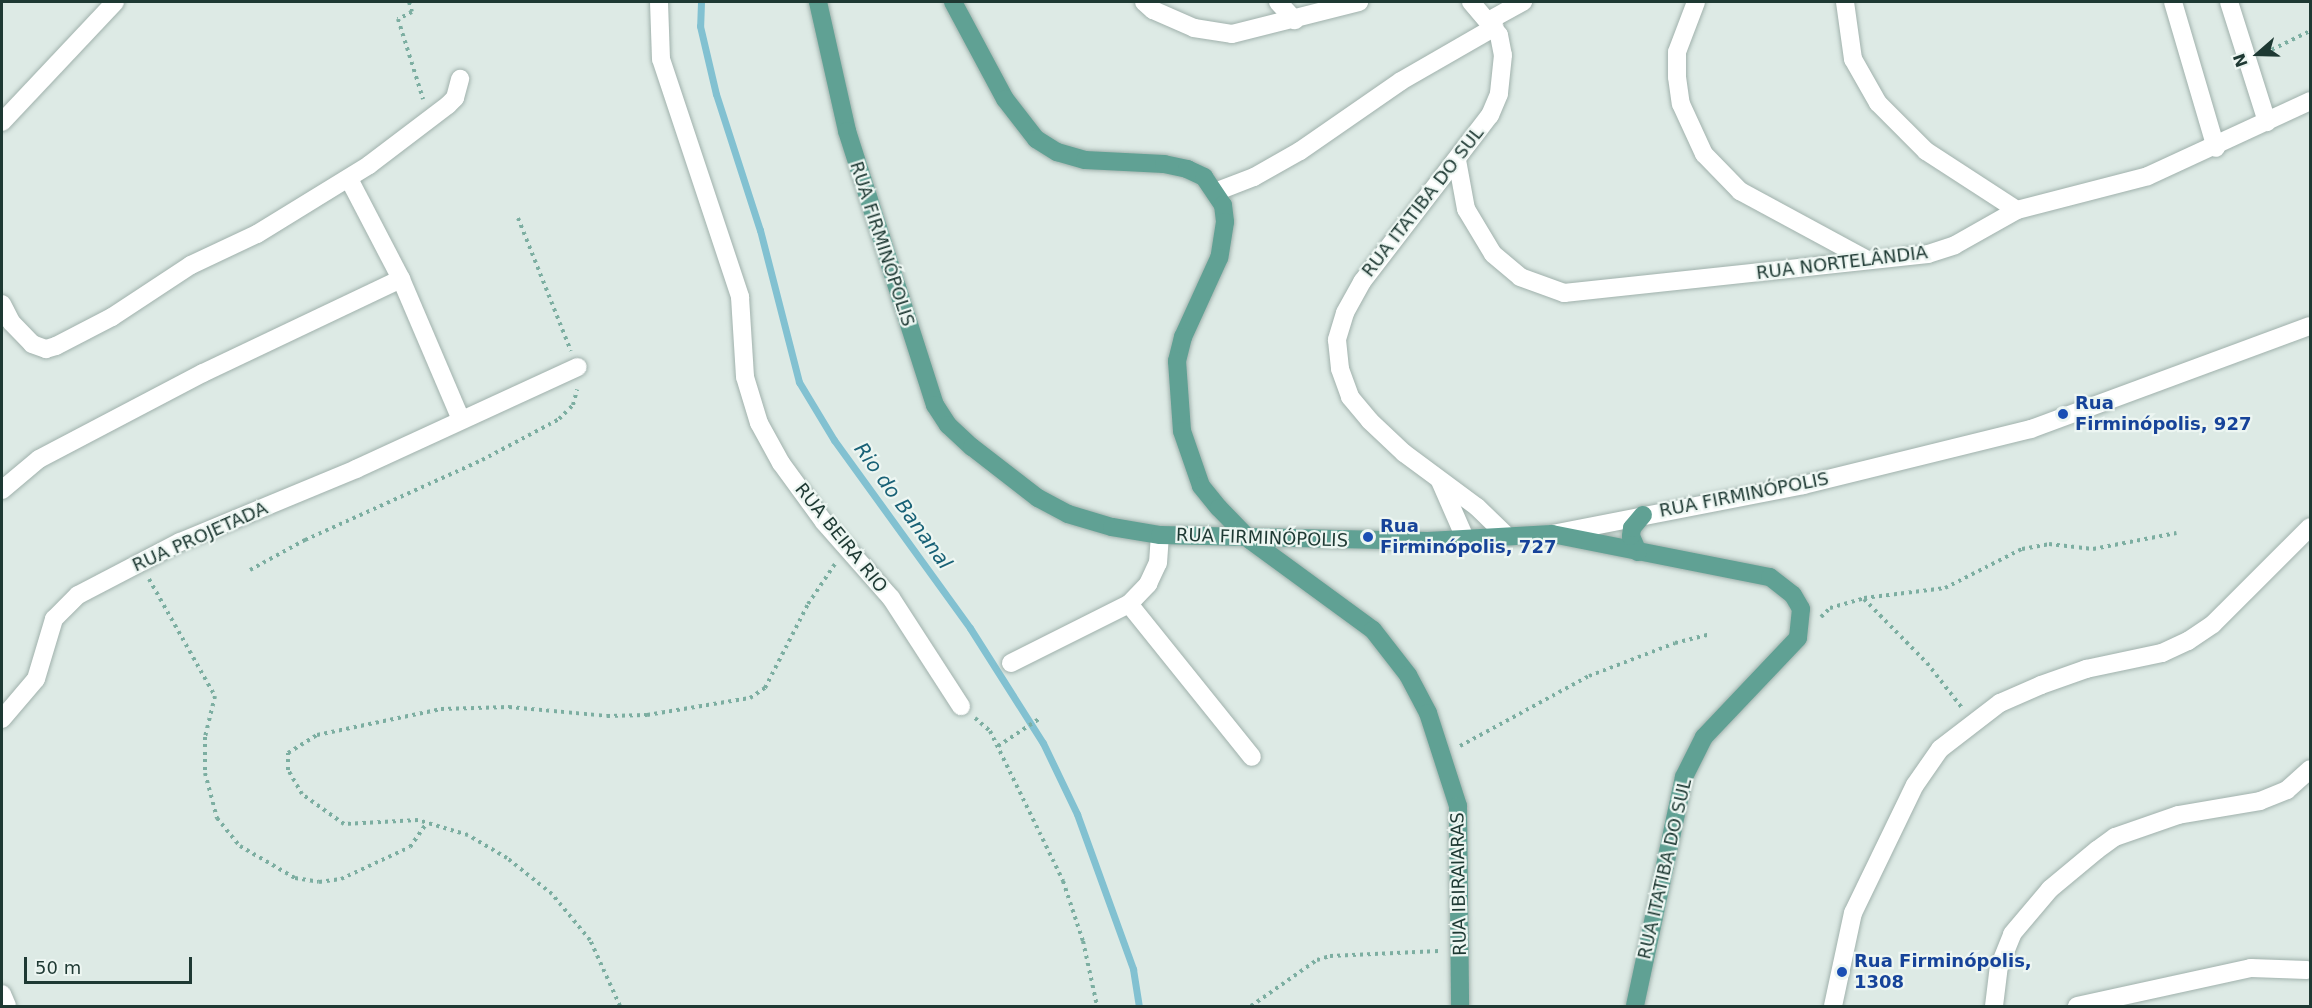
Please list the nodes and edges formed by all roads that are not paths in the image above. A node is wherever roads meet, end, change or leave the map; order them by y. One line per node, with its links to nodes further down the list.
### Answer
1 (116, 2): 18 (street)
2 (659, 2): 43 (street, RUA BEIRA RIO)
3 (818, 2): 36 (main road, RUA FIRMINÓPOLIS)
4 (953, 2): 23 (main road)
5 (1144, 2): 14 (street)
6 (1278, 2): 14 (street)
7 (1359, 2): 14 (street)
8 (1471, 2): 15 (street)
9 (1523, 2): 15 (street)
10 (1696, 2): 25 (street)
11 (1845, 2): 24 (street)
12 (2173, 2): 20 (street)
13 (2229, 2): 19 (street)
14 (1295, 20)
15 (1493, 23): 21 (street, RUA ITATIBA DO SUL); 23 (street)
16 (460, 79): 22 (street)
17 (2310, 101): 19 (street, RUA NORTELÂNDIA)
18 (2, 122)
19 (2267, 122): 20 (street, RUA NORTELÂNDIA)
20 (2216, 148): 24 (street, RUA NORTELÂNDIA)
21 (1457, 160): 25 (street, RUA NORTELÂNDIA); 31 (street, RUA ITATIBA DO SUL)
22 (349, 179): 26 (street); 27 (street)
23 (1215, 192): 39 (main road, RUA IBIRAIARAS)
24 (2017, 210): 25 (street, RUA NORTELÂNDIA)
25 (1866, 259)
26 (401, 279): 30 (street); 32 (street)
27 (2, 304)
28 (2310, 326): 33 (street, RUA FIRMINÓPOLIS)
29 (578, 367): 30 (street, RUA PROJETADA)
30 (461, 420): 44 (street, RUA PROJETADA)
31 (1439, 480): 37 (street, RUA ITATIBA DO SUL); 38 (street, RUA ITATIBA DO SUL)
32 (2, 490)
33 (1643, 515): 35 (street, RUA FIRMINÓPOLIS); 40 (main road)
34 (2310, 527): 52 (street)
35 (1552, 534): 37 (main road, RUA FIRMINÓPOLIS); 40 (main road)
36 (1160, 535): 39 (main road, RUA FIRMINÓPOLIS); 41 (street)
37 (1507, 536): 38 (main road, RUA FIRMINÓPOLIS)
38 (1465, 538): 39 (main road, RUA FIRMINÓPOLIS)
39 (1250, 540): 50 (main road, RUA IBIRAIARAS)
40 (1638, 552): 51 (main road, RUA ITATIBA DO SUL)
41 (1129, 604): 42 (street); 45 (street)
42 (1011, 663)
43 (961, 706)
44 (2, 719)
45 (1252, 757)
46 (2310, 769): 53 (street)
47 (2307, 970): 54 (street)
48 (2, 994): 49 (street)
49 (7, 1006)
50 (1460, 1006)
51 (1635, 1006)
52 (1833, 1006)
53 (1994, 1006)
54 (2077, 1006)

